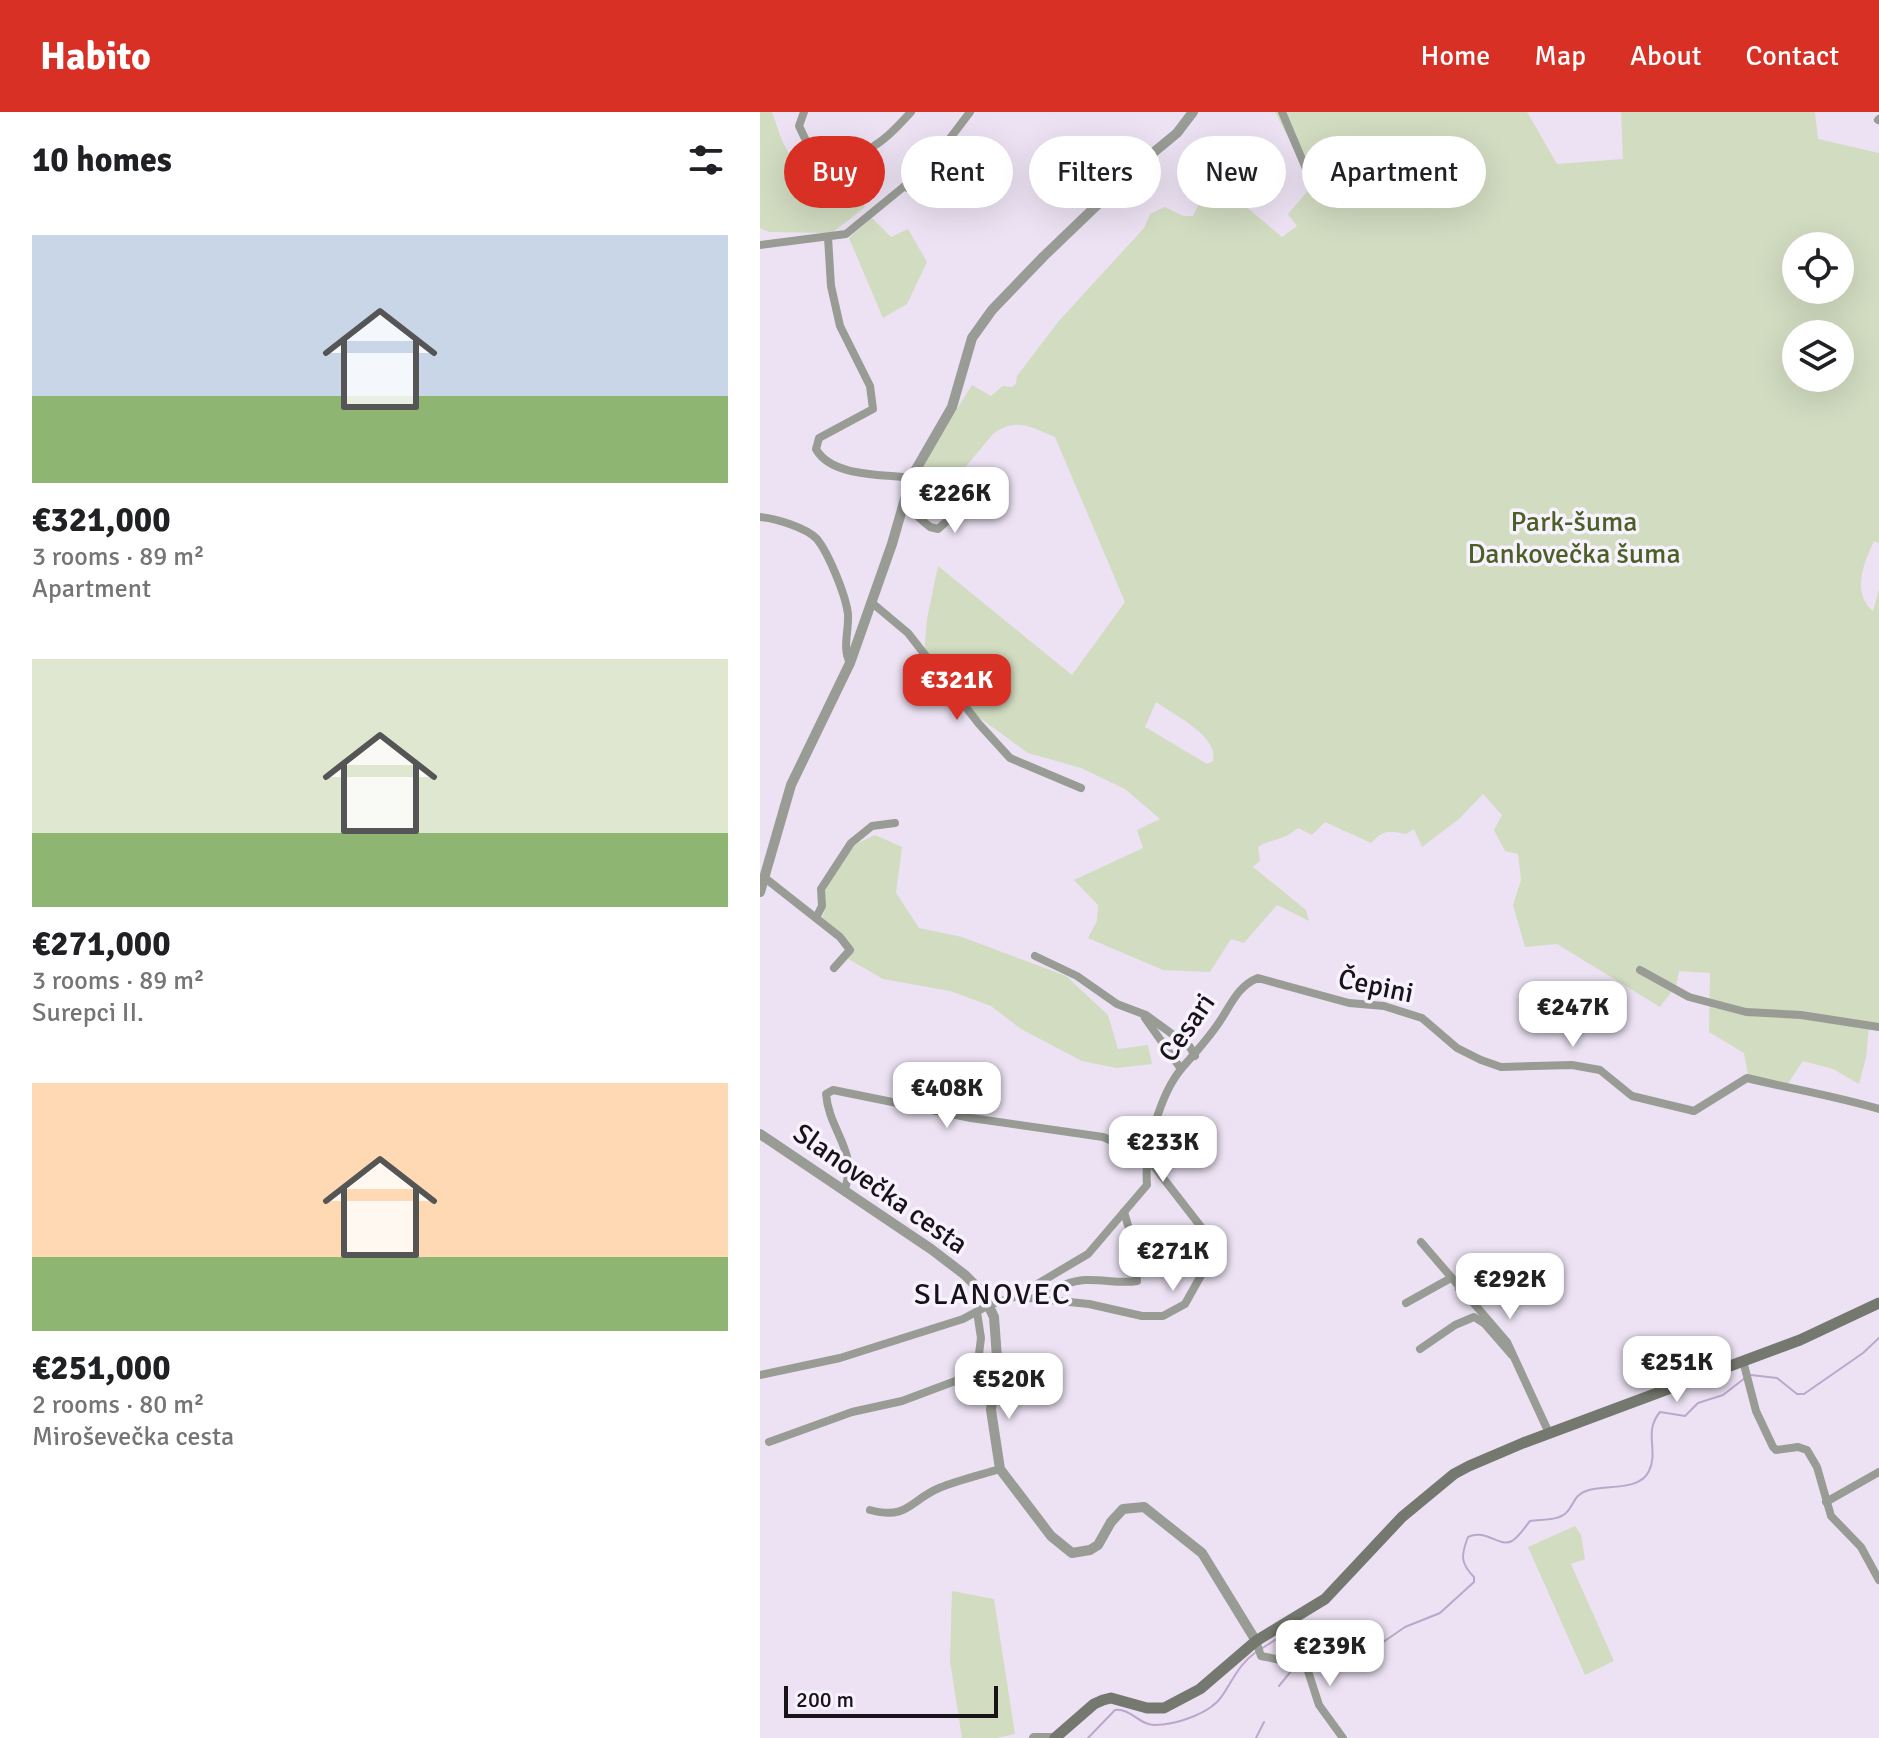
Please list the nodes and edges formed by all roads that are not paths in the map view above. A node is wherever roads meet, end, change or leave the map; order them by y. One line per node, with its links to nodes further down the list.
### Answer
1 (804, 112): 2 (street)
2 (911, 112)
3 (970, 112): 7 (street)
4 (1193, 112): 11 (street)
5 (1282, 112): 6 (street)
6 (1302, 159)
7 (899, 191): 8 (street)
8 (828, 237): 9 (street); 11 (street)
9 (762, 244)
10 (999, 474): 12 (street)
11 (911, 478): 12 (street)
12 (904, 505): 14 (street)
13 (760, 517): 15 (street)
14 (871, 602): 15 (street); 16 (street)
15 (850, 663): 18 (street)
16 (1081, 788)
17 (895, 823): 20 (street)
18 (765, 878): 19 (street); 20 (street)
19 (760, 892)
20 (816, 918): 22 (street)
21 (1035, 956): 25 (street)
22 (834, 968)
23 (1640, 970): 26 (street)
24 (1258, 978): 27 (street, Cesari); 29 (street, Čepini)
25 (1142, 1014): 27 (street); 28 (street)
26 (1879, 1027)
27 (1195, 1056): 28 (street, Cesari)
28 (1181, 1069): 31 (street, Cesari)
29 (1879, 1109)
30 (760, 1134): 32 (street, Slanovečka cesta)
31 (1146, 1156): 32 (street); 33 (street, Cesari); 39 (street)
32 (844, 1191): 42 (street, Slanovečka cesta)
33 (1124, 1212): 38 (street, Cesari); 39 (street)
34 (1421, 1242): 36 (street)
35 (1556, 1261): 37 (street)
36 (1451, 1278): 37 (street); 40 (street)
37 (1459, 1289): 45 (street)
38 (1017, 1296): 39 (street); 42 (street, Cesari)
39 (1035, 1298)
40 (1406, 1303)
41 (1879, 1303): 46 (main road)
42 (989, 1305): 43 (street, Cesari); 50 (street)
43 (977, 1312): 47 (street, Cesari); 49 (street)
44 (1420, 1349): 45 (street)
45 (1512, 1355): 48 (street)
46 (1743, 1361): 48 (main road); 52 (street)
47 (760, 1375)
48 (1549, 1433): 55 (main road)
49 (769, 1442)
50 (1000, 1469): 53 (street); 55 (street)
51 (1879, 1472): 52 (street)
52 (1826, 1502): 54 (street)
53 (870, 1510)
54 (1879, 1580)
55 (1258, 1648): 57 (main road); 58 (street)
56 (1034, 1738): 57 (street)
57 (1055, 1738)
58 (1343, 1738)

